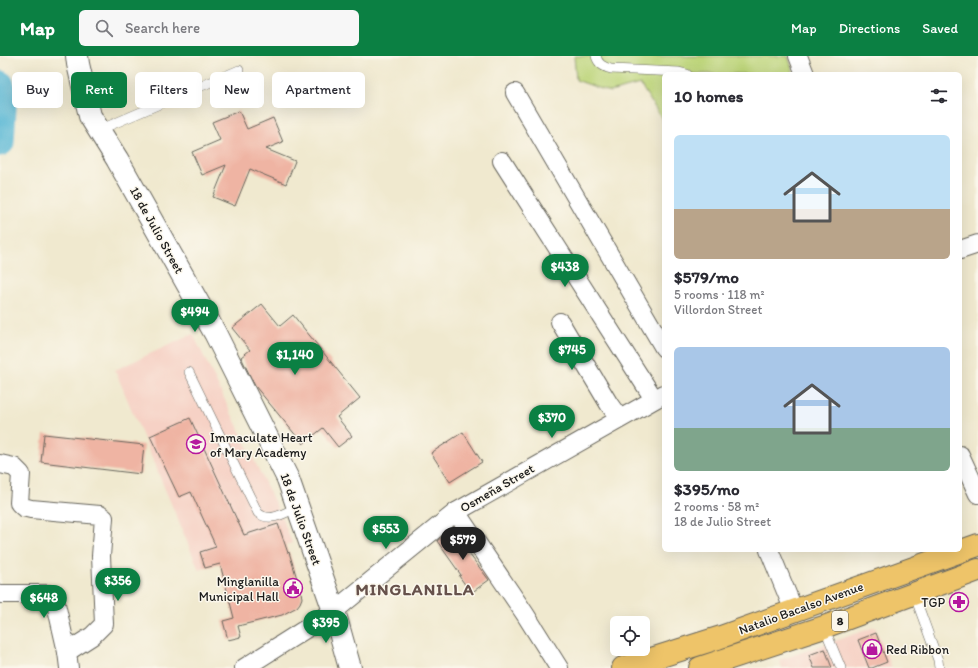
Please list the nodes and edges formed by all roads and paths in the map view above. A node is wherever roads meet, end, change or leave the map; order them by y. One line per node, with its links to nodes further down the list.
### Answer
1 (77, 56): 8 (street, 18 de Julio Street)
2 (596, 56): 5 (lane)
3 (798, 56): 6 (street)
4 (239, 70): 8 (lane)
5 (679, 72)
6 (804, 72)
7 (515, 93): 13 (street)
8 (99, 130): 20 (street, 18 de Julio Street)
9 (502, 161): 15 (street)
10 (978, 244): 11 (street)
11 (962, 249)
12 (560, 322): 16 (street)
13 (662, 345)
14 (188, 372): 20 (lane)
15 (659, 396): 16 (street, Osmeña Street)
16 (619, 418): 21 (street, Osmeña Street)
17 (962, 459): 19 (street)
18 (0, 464): 32 (street)
19 (978, 494)
20 (297, 507): 29 (street, 18 de Julio Street)
21 (456, 512): 29 (street, Osmeña Street); 35 (street)
22 (978, 545): 23 (highway, Natalio Bacalso Avenue / 8)
23 (962, 551)
24 (770, 552): 30 (street)
25 (958, 552): 30 (highway, Natalio Bacalso Avenue / 8)
26 (978, 570): 28 (highway, Natalio Bacalso Avenue / 8)
27 (0, 594): 32 (street)
28 (914, 594): 31 (highway, Natalio Bacalso Avenue / 8); 39 (lane)
29 (334, 611): 33 (street, Osmeña Street); 34 (street, 18 de Julio Street)
30 (794, 611): 36 (highway, Natalio Bacalso Avenue / 8)
31 (824, 626): 37 (highway, Natalio Bacalso Avenue / 8); 38 (lane)
32 (68, 660)
33 (244, 668)
34 (350, 668)
35 (559, 668)
36 (623, 668)
37 (700, 668)
38 (841, 668)
39 (939, 668)

